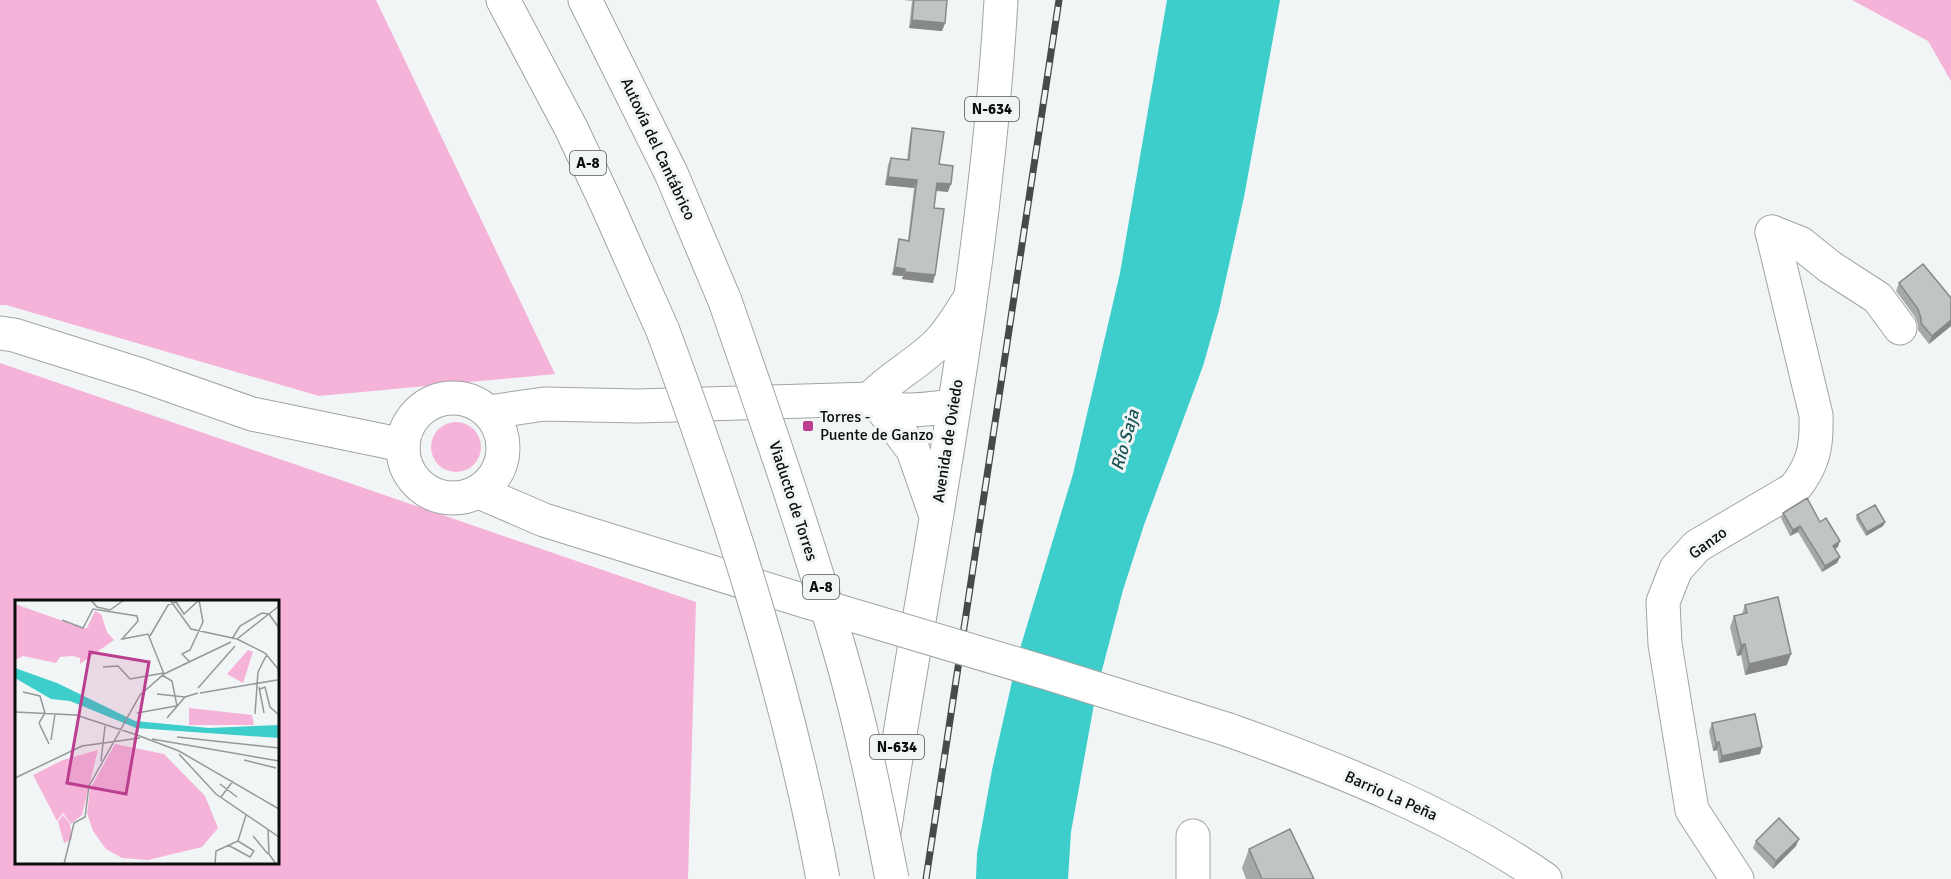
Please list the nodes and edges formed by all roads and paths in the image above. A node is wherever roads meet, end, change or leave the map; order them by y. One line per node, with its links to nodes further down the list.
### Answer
1 (503, 0): 16 (main road, A-8, bridge)
2 (585, 0): 5 (main road, Autovía del Cantábrico / A-8)
3 (1000, 0): 4 (main road, Avenida de Oviedo / N-634)
4 (969, 300): 8 (main road); 9 (main road, Avenida de Oviedo / N-634)
5 (725, 301): 18 (main road, Viaducto de Torres / A-8, bridge)
6 (1900, 328): 20 (main road, Ganzo)
7 (0, 333): 11 (main road)
8 (877, 397): 9 (main road); 10 (main road); 13 (main road)
9 (953, 406): 13 (main road, Avenida de Oviedo / N-634)
10 (489, 412): 11 (main road); 12 (main road)
11 (403, 445): 12 (main road)
12 (479, 492): 15 (main road, Barrio La Peña, bridge)
13 (936, 516): 17 (main road, Avenida de Oviedo / N-634)
14 (1193, 836): 19 (main road)
15 (1533, 871)
16 (823, 879)
17 (877, 879)
18 (892, 879)
19 (1193, 879)
20 (1737, 879)

